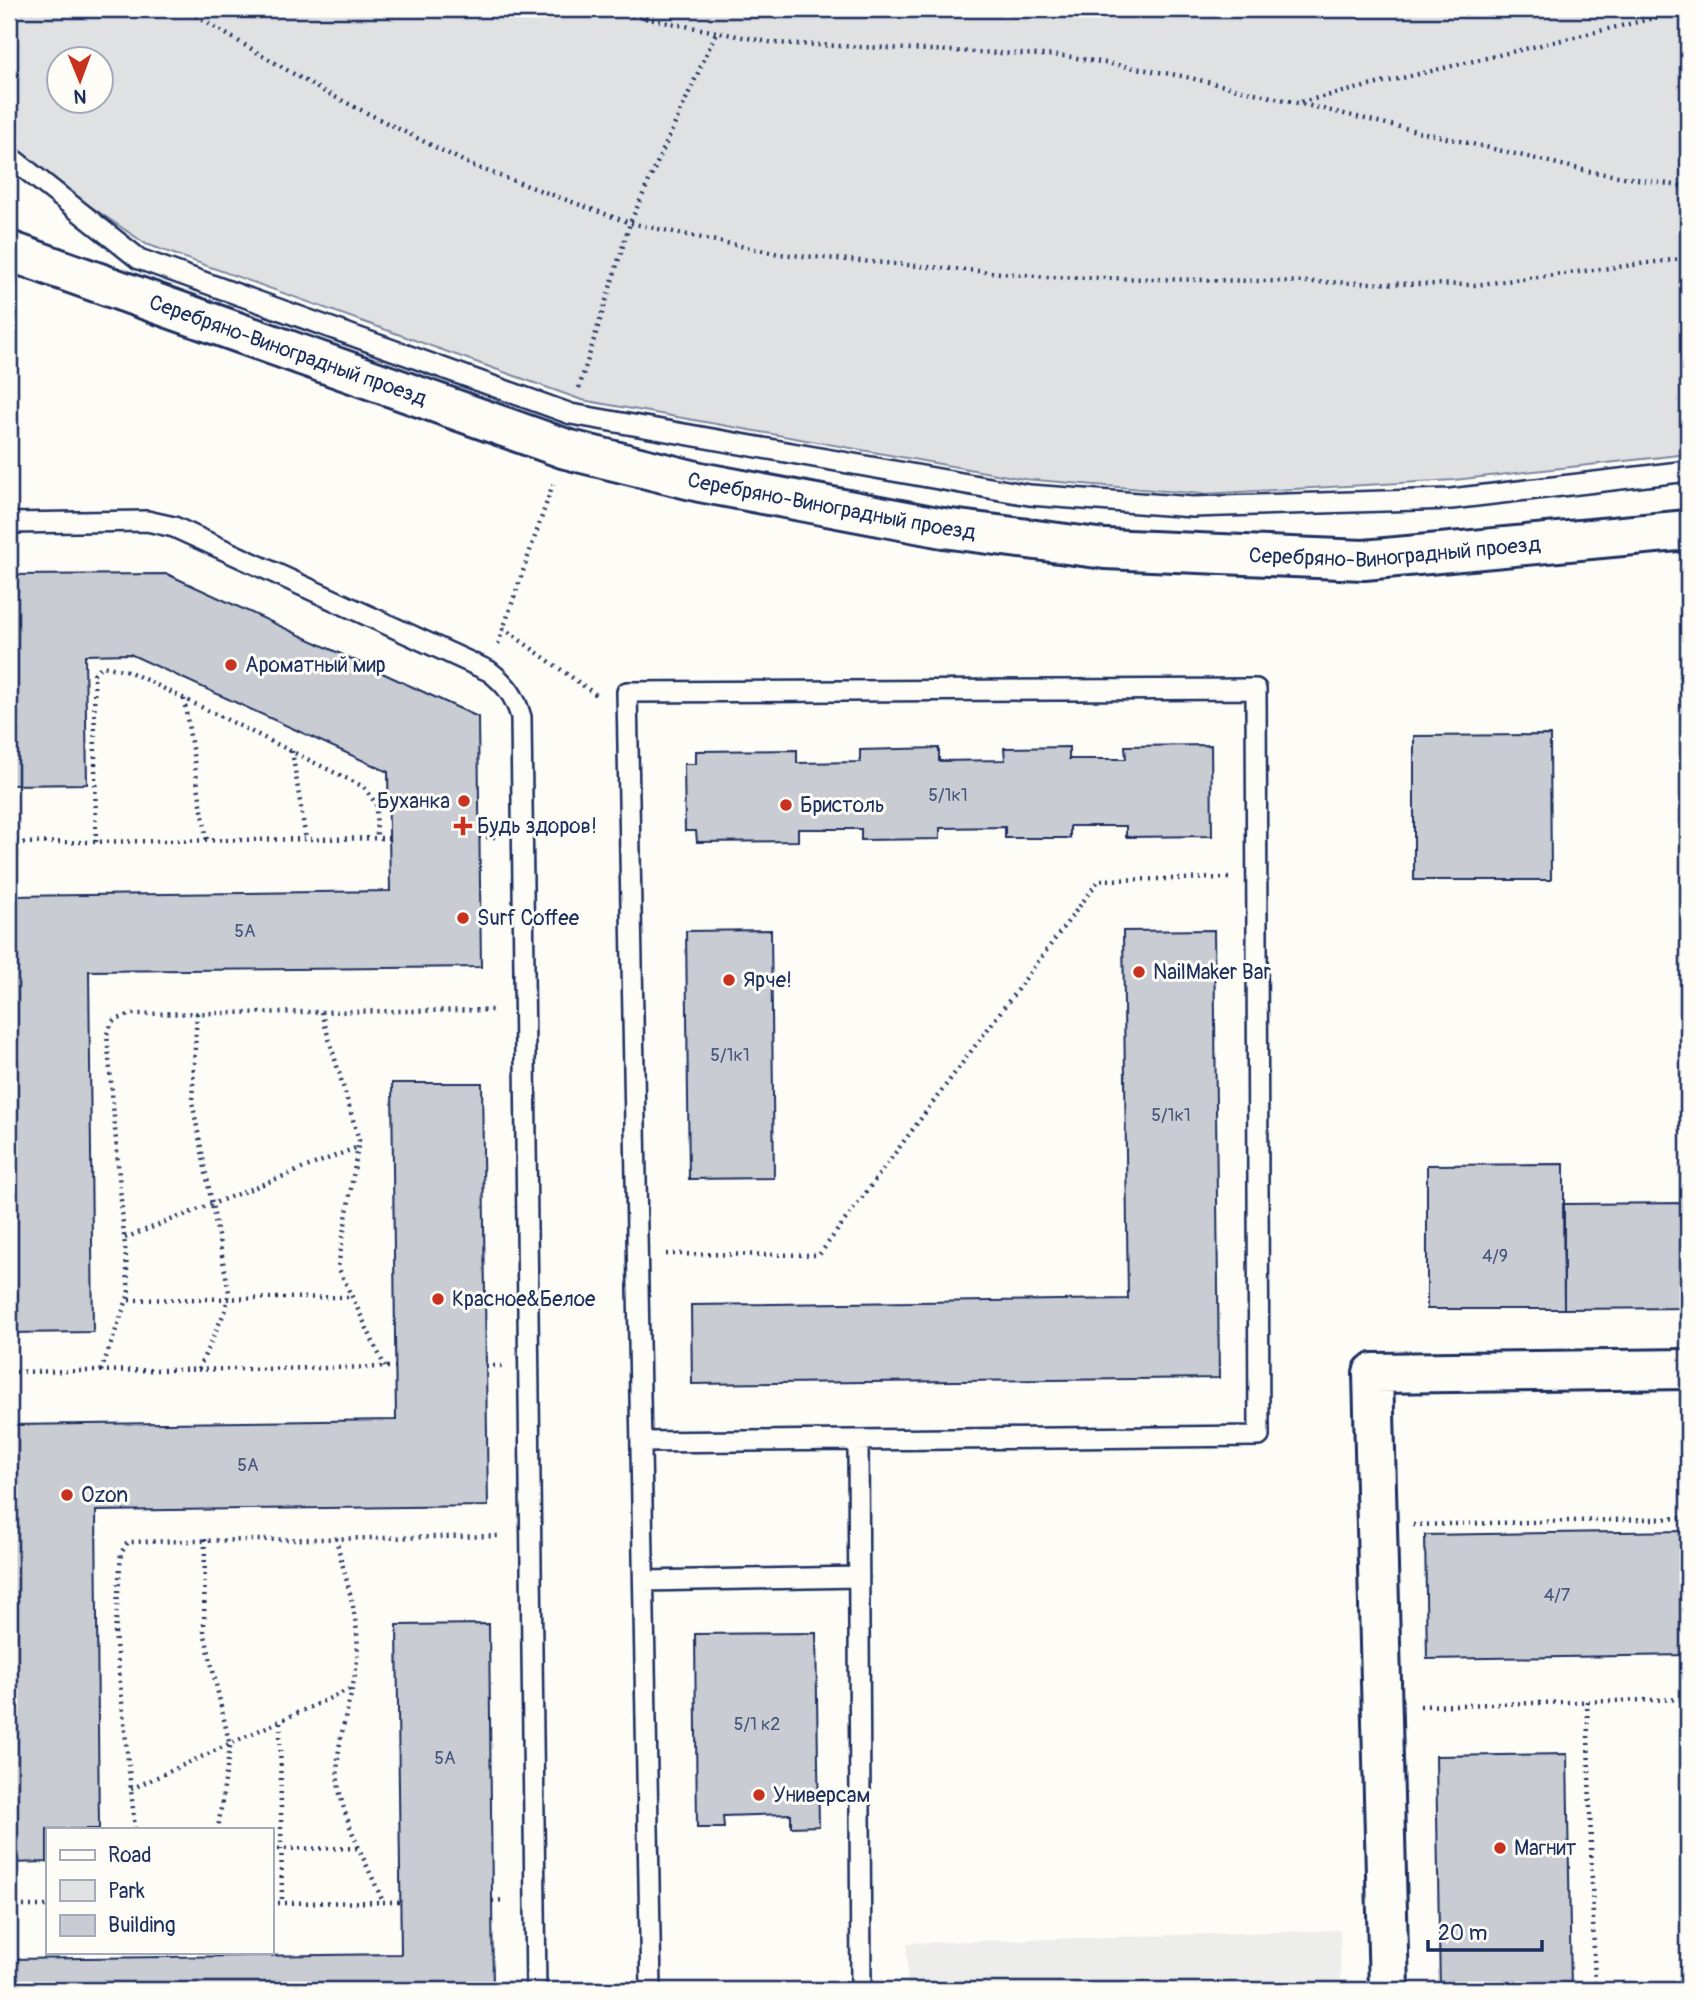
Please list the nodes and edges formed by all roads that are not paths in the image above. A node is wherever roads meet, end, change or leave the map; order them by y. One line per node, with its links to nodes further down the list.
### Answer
1 (9, 156): 3 (lane)
2 (9, 251): 3 (street, Серебряно-Виноградный проезд)
3 (568, 431): 4 (lane); 6 (street, Серебряно-Виноградный проезд)
4 (1688, 471)
5 (9, 523): 12 (lane)
6 (1688, 530)
7 (1688, 1368): 15 (street)
8 (858, 1440): 9 (lane); 9 (lane); 10 (lane)
9 (641, 1442): 11 (lane)
10 (859, 1577): 11 (lane); 14 (lane)
11 (644, 1581): 13 (lane)
12 (536, 1990)
13 (651, 1990)
14 (861, 1990)
15 (1389, 1990)

